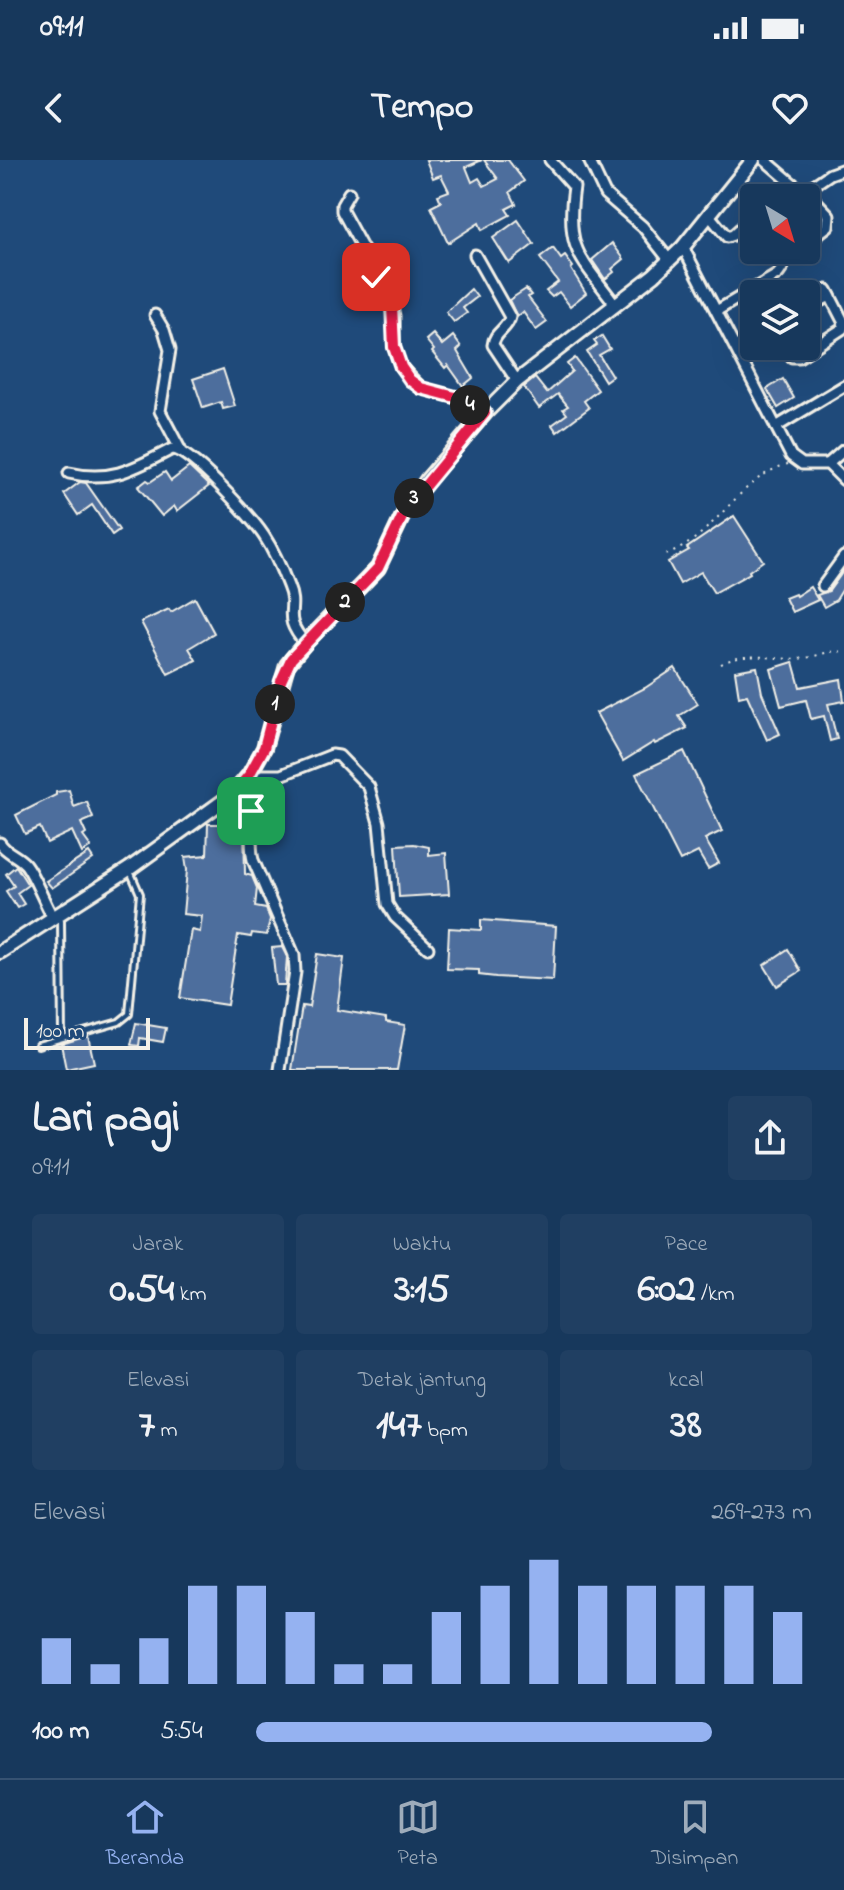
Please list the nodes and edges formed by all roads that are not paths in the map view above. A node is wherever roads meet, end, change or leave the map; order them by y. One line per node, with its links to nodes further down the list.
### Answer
1 (550, 160): 18 (street)
2 (589, 160): 15 (street)
3 (753, 160): 10 (street)
4 (765, 160): 6 (street)
5 (844, 169): 7 (street)
6 (793, 184)
7 (815, 184)
8 (349, 193): 27 (street)
9 (820, 204): 12 (street)
10 (709, 215): 11 (street); 13 (street)
11 (740, 229)
12 (820, 235)
13 (683, 247): 15 (street); 19 (street)
14 (475, 255): 25 (street)
15 (665, 255): 18 (street)
16 (783, 264): 19 (street)
17 (820, 299): 21 (street)
18 (615, 304): 25 (street)
19 (718, 310): 24 (street)
20 (155, 315): 29 (street)
21 (844, 324): 22 (street)
22 (820, 343)
23 (740, 344): 24 (street)
24 (737, 346): 28 (street)
25 (517, 381): 27 (street)
26 (844, 386): 28 (street)
27 (485, 413): 36 (street)
28 (776, 427): 31 (street)
29 (180, 449): 32 (street); 36 (street)
30 (844, 450): 31 (street)
31 (828, 464): 33 (street)
32 (69, 473)
33 (844, 480)
34 (844, 557): 35 (street)
35 (823, 586)
36 (305, 643): 37 (street)
37 (249, 775): 38 (street); 42 (street)
38 (233, 794): 40 (street); 46 (street)
39 (0, 843): 41 (street)
40 (129, 869): 41 (street); 44 (lane)
41 (54, 915): 43 (street); 44 (lane)
42 (428, 948)
43 (0, 952)
44 (62, 1038): 45 (lane)
45 (38, 1045)
46 (280, 1070)

